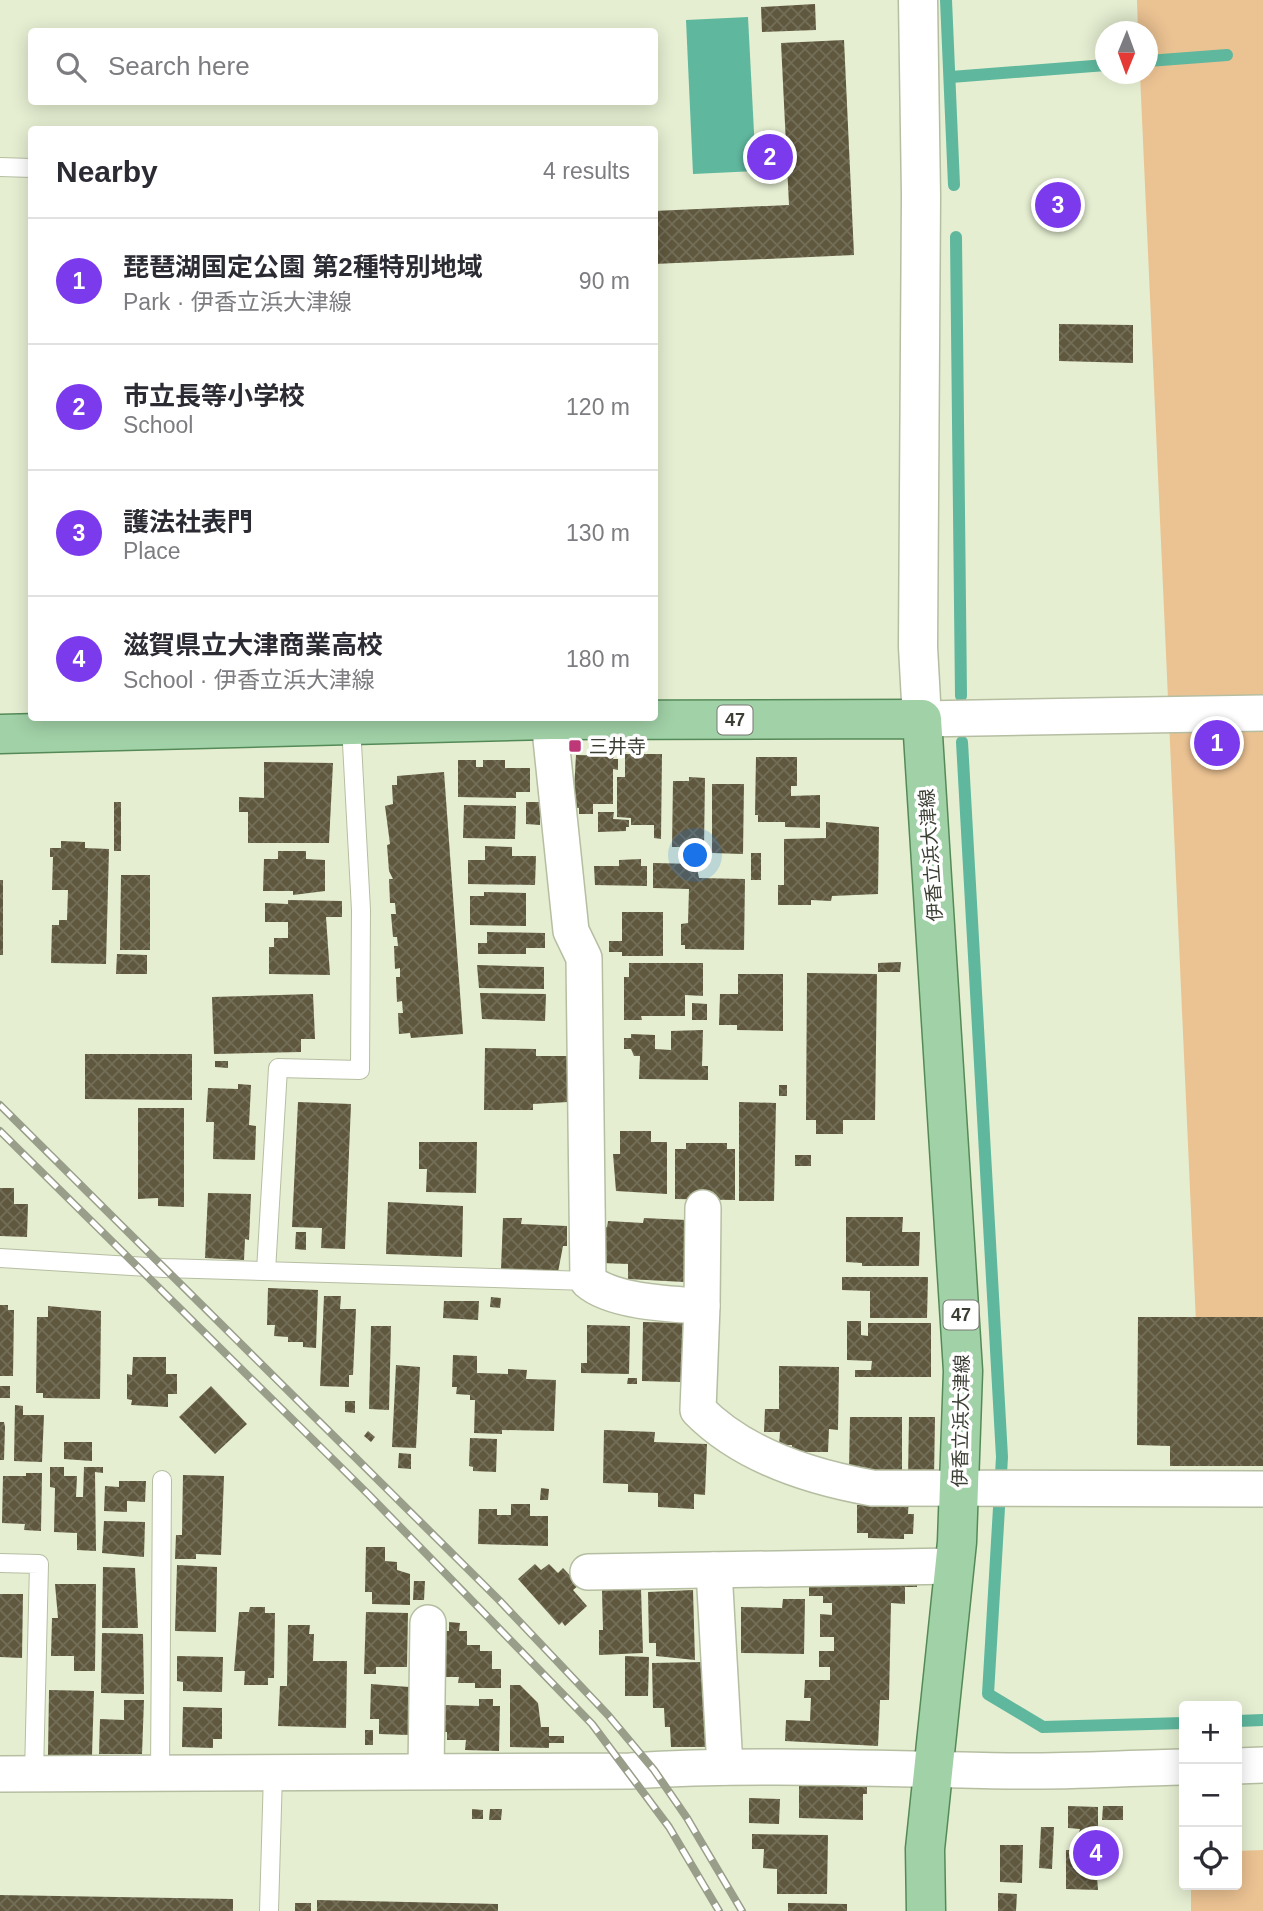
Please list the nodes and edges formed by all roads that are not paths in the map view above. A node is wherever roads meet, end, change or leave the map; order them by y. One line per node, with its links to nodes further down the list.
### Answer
1 (918, 0): 6 (street)
2 (0, 167): 3 (lane)
3 (28, 168)
4 (1263, 713): 6 (street)
5 (658, 719): 6 (main road, 47)
6 (922, 719): 18 (main road, 伊香立浜大津線 / 47)
7 (492, 721): 10 (main road, 47)
8 (549, 721): 15 (street)
9 (111, 724): 10 (main road, 47); 11 (main road, 47)
10 (351, 726): 14 (lane)
11 (25, 728)
12 (704, 1209): 16 (street)
13 (0, 1258): 14 (lane)
14 (266, 1271): 15 (lane)
15 (588, 1281): 16 (street)
16 (702, 1306): 18 (street)
17 (162, 1480): 33 (lane)
18 (988, 1486): 19 (street); 21 (main road, 伊香立浜大津線 / 47)
19 (1263, 1489)
20 (0, 1563): 32 (lane)
21 (954, 1566): 22 (street); 29 (main road, 伊香立浜大津線 / 47)
22 (714, 1570): 23 (street); 26 (street)
23 (589, 1572)
24 (428, 1623): 30 (street)
25 (1263, 1765): 27 (street)
26 (724, 1766): 29 (street); 30 (street)
27 (1242, 1766)
28 (1179, 1767): 29 (street)
29 (933, 1768): 35 (main road, 伊香立浜大津線 / 47)
30 (426, 1771): 31 (street)
31 (273, 1773): 33 (street); 34 (lane)
32 (17, 1774): 33 (street)
33 (160, 1774)
34 (269, 1911)
35 (926, 1911)

